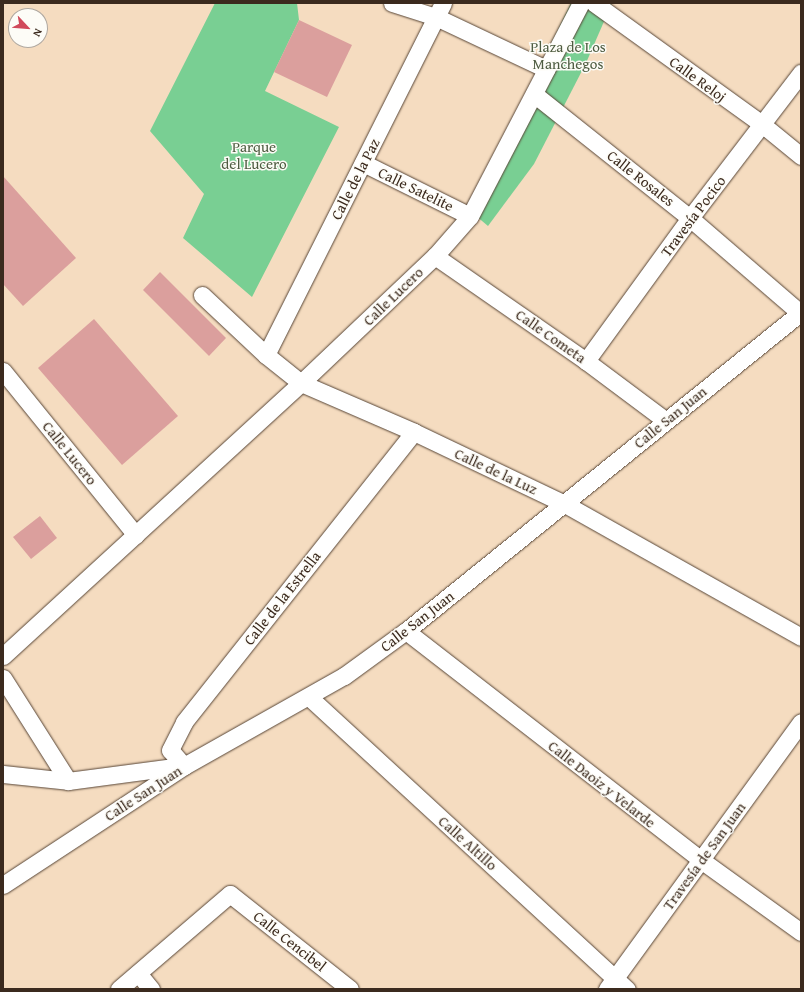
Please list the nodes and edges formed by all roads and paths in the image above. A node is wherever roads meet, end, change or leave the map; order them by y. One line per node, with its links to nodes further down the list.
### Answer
1 (392, 3): 4 (street)
2 (580, 3): 5 (street, Calle Lucero)
3 (594, 3): 8 (street, Calle Reloj)
4 (439, 10): 5 (street); 10 (street, Calle de la Paz)
5 (546, 68): 7 (street, Calle Lucero)
6 (801, 73): 8 (street, Travesía Pocico)
7 (534, 94): 11 (street, Calle Lucero); 12 (street, Calle Rosales)
8 (763, 126): 9 (street, Calle Reloj); 12 (street, Travesía Pocico)
9 (801, 156)
10 (363, 163): 11 (street, Calle Satelite); 16 (street, Calle de la Paz)
11 (470, 216): 13 (street, Calle Lucero)
12 (690, 218): 15 (street, Calle Rosales); 17 (street, Travesía Pocico)
13 (435, 256): 17 (street, Calle Cometa); 19 (street, Calle Lucero)
14 (202, 296): 16 (street, Calle de la Luz)
15 (800, 312): 20 (street, Calle San Juan)
16 (266, 354): 19 (street, Calle de la Luz)
17 (586, 361): 20 (street, Calle Cometa)
18 (3, 371): 23 (street, Calle Lucero)
19 (301, 383): 21 (street, Calle de la Luz); 23 (street, Calle Lucero)
20 (666, 420): 22 (street, Calle San Juan)
21 (414, 432): 22 (street, Calle de la Luz); 30 (street, Calle de la Estrella)
22 (565, 504): 24 (street, Calle San Juan); 25 (street, Calle de la Luz)
23 (136, 535): 26 (street, Calle Lucero)
24 (406, 631): 28 (street, Calle San Juan); 33 (street, Calle Daoiz y Velarde)
25 (801, 637)
26 (3, 656)
27 (3, 678): 32 (street)
28 (309, 697): 30 (street, Calle San Juan); 37 (street, Calle Altillo)
29 (801, 722): 33 (street, Travesía de San Juan)
30 (184, 766): 32 (street); 34 (street, Calle San Juan)
31 (3, 774): 32 (street)
32 (68, 781)
33 (701, 860): 35 (street, Calle Daoiz y Velarde); 37 (street, Travesía de San Juan)
34 (3, 886)
35 (801, 932)
36 (138, 973): 38 (street); 39 (street); 40 (street, Calle Cencibel)
37 (611, 983): 41 (street, Calle Altillo)
38 (119, 989)
39 (151, 989)
40 (350, 989)
41 (627, 989)

